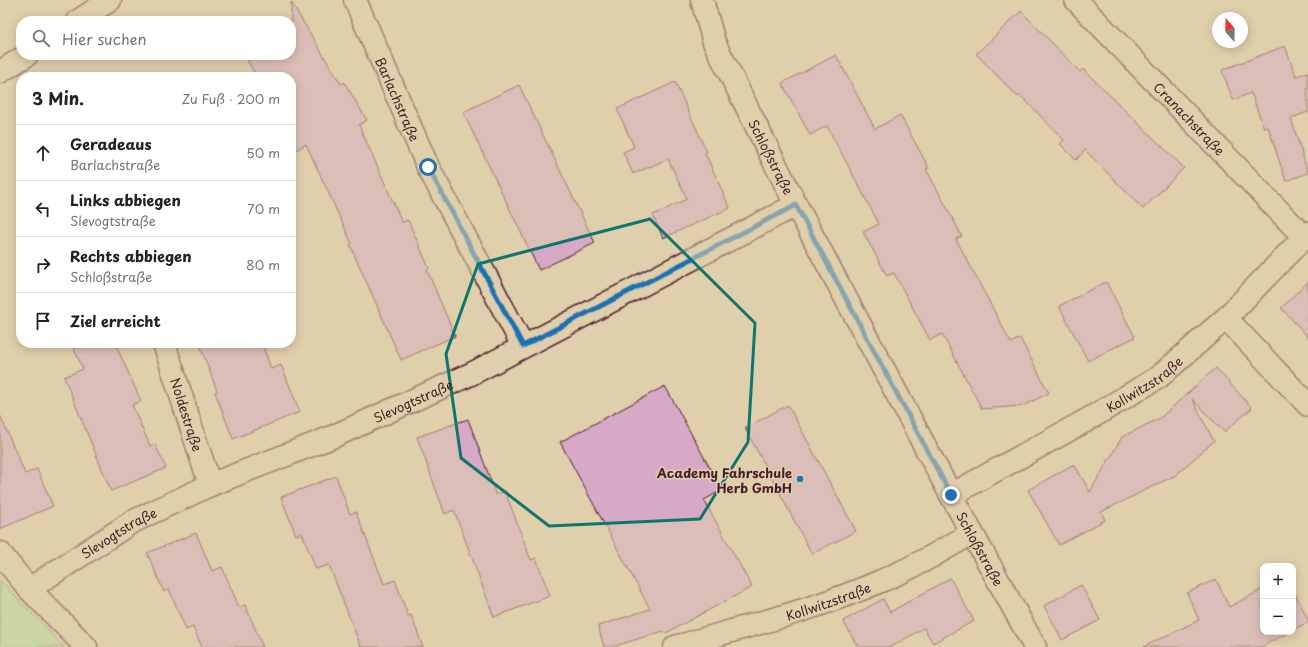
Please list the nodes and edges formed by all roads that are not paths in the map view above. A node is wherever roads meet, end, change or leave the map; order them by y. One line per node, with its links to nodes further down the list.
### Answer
1 (110, 0): 5 (street)
2 (355, 0): 11 (street, Barlachstraße)
3 (702, 0): 8 (street, Schloßstraße)
4 (1076, 0): 9 (street, Cranachstraße)
5 (86, 16)
6 (18, 60): 7 (street)
7 (0, 72)
8 (796, 205): 11 (street, Slevogtstraße); 15 (street, Schloßstraße)
9 (1306, 235): 10 (street, Kollwitzstraße)
10 (1226, 318): 13 (street); 15 (street, Kollwitzstraße)
11 (523, 346): 14 (street, Slevogtstraße)
12 (166, 348): 14 (street, Noldestraße)
13 (1308, 405)
14 (210, 485): 18 (street, Slevogtstraße)
15 (951, 495): 16 (street, Schloßstraße)
16 (972, 533): 20 (street, Kollwitzstraße); 21 (street, Schloßstraße)
17 (0, 553): 18 (street)
18 (29, 589): 19 (street)
19 (86, 647)
20 (675, 647)
21 (1035, 647)

